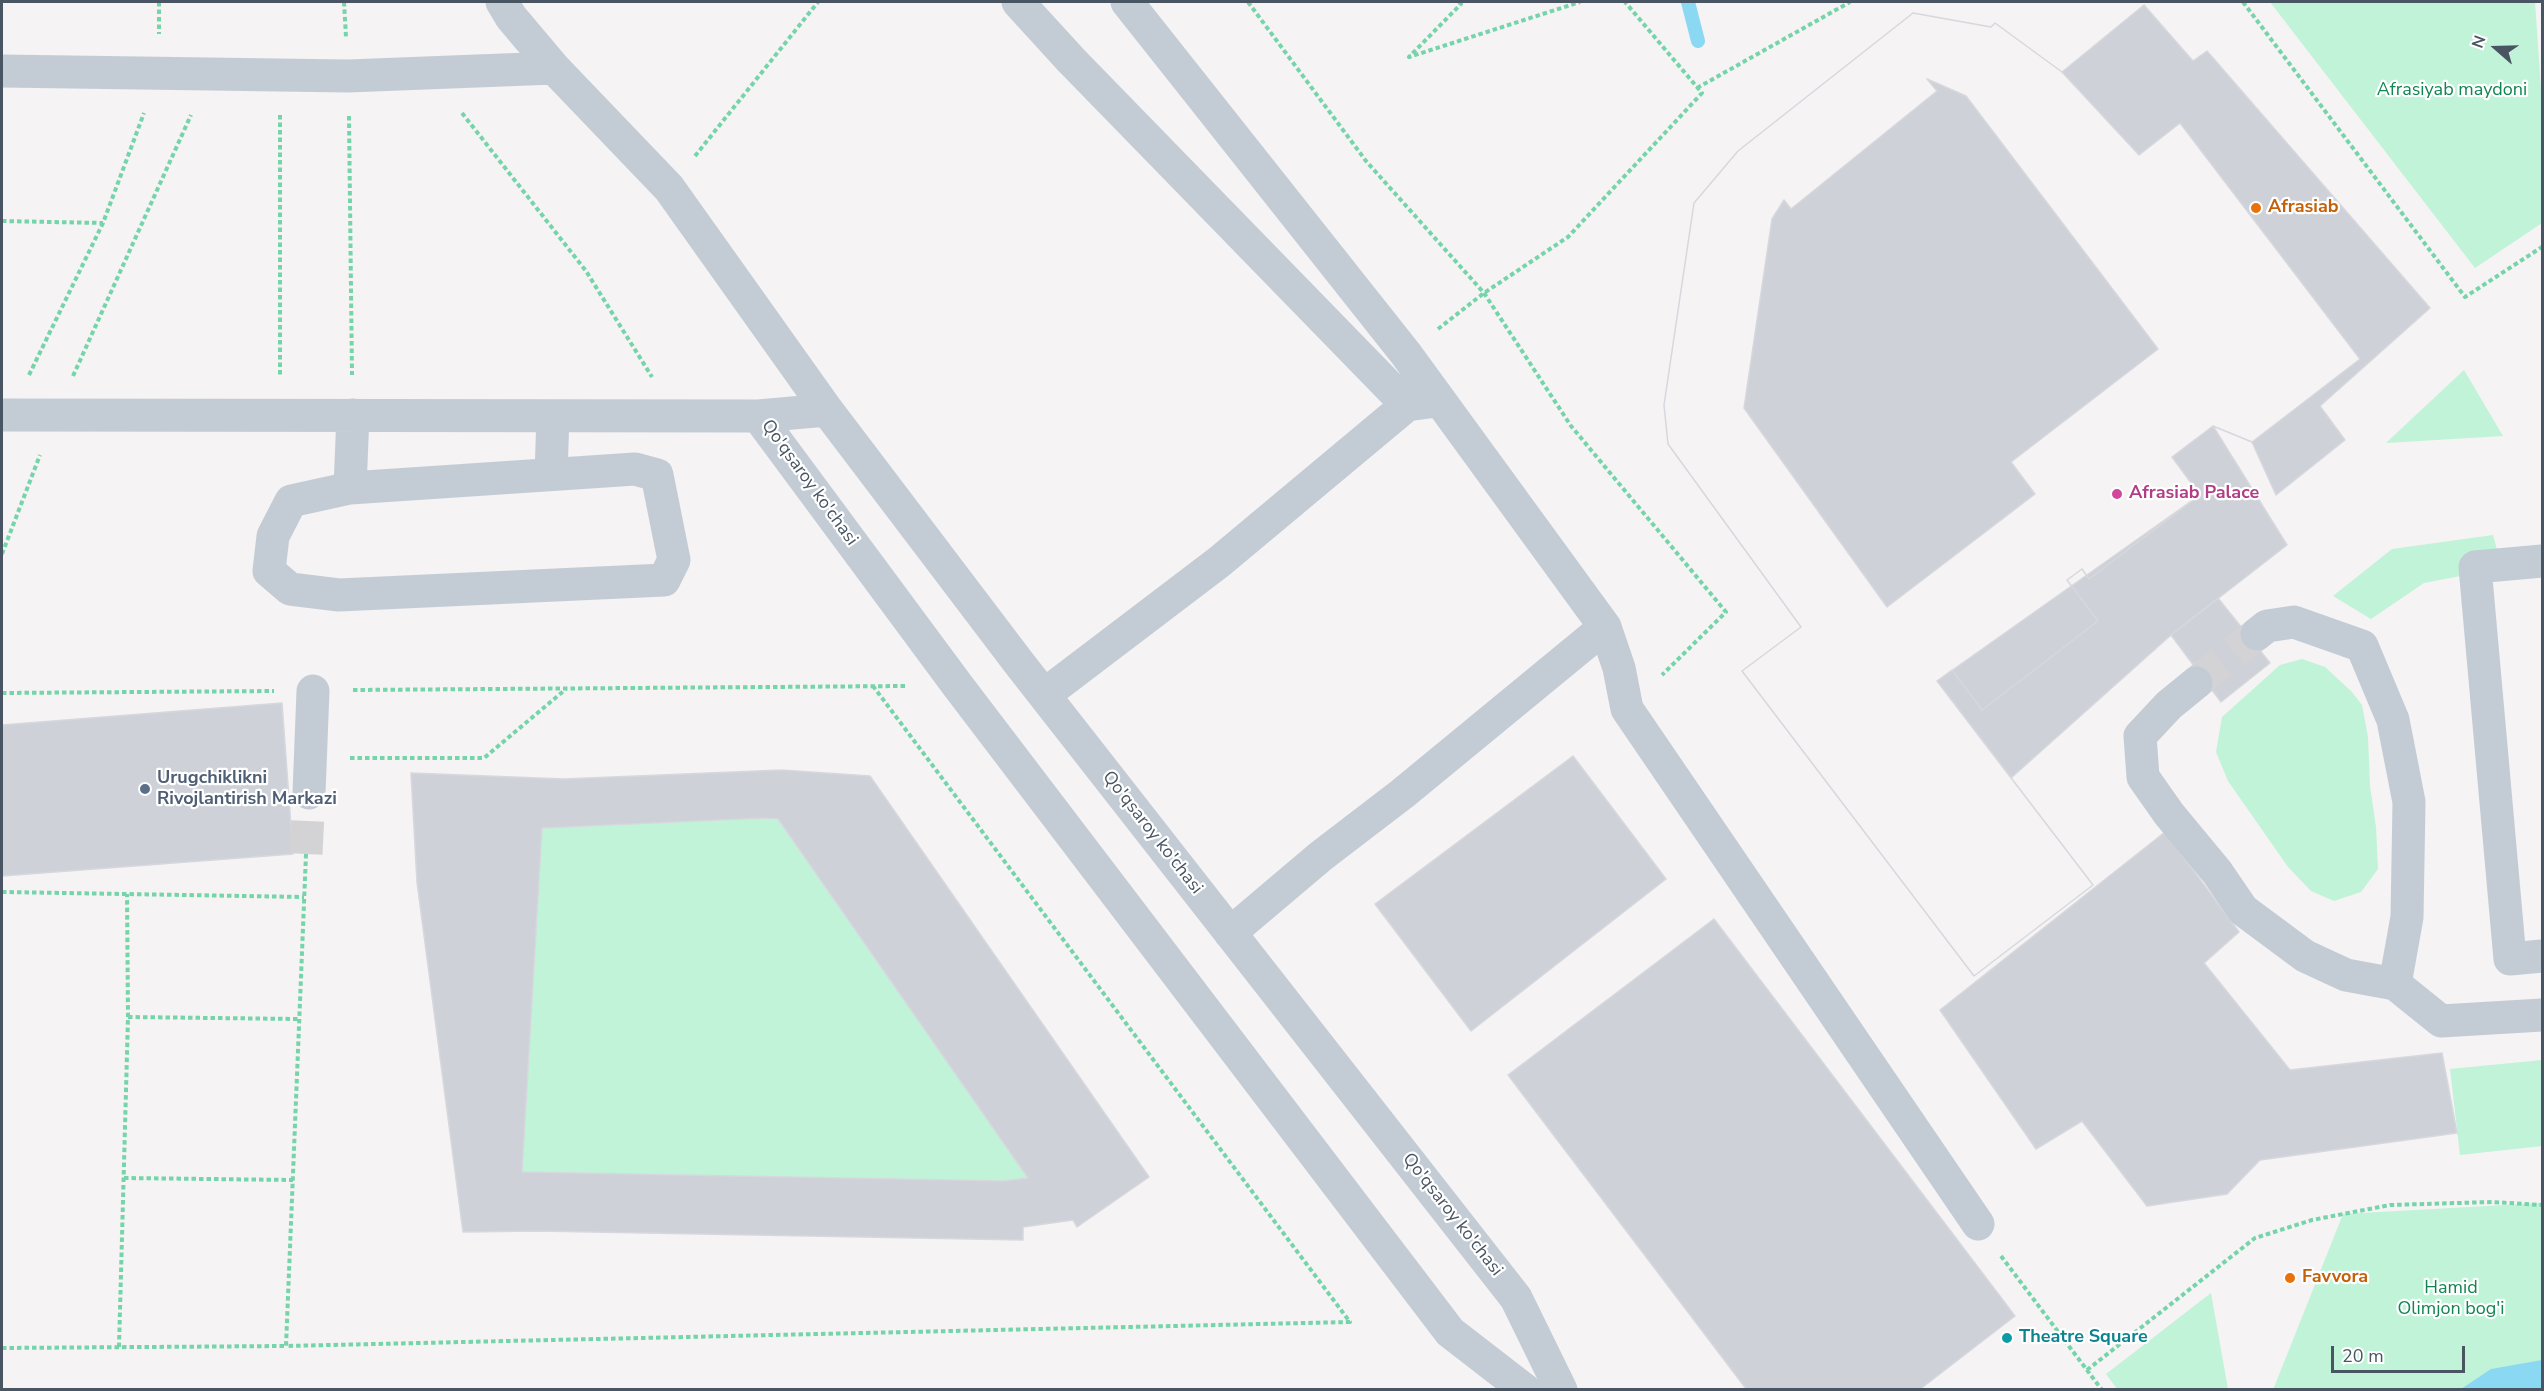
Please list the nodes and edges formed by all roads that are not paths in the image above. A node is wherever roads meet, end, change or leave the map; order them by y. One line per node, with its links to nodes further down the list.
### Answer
1 (502, 2): 4 (street)
2 (1018, 2): 7 (street)
3 (1127, 2): 6 (street)
4 (554, 68): 5 (street); 8 (street)
5 (2, 71)
6 (1440, 401): 7 (street); 16 (street)
7 (1407, 405): 20 (street)
8 (826, 410): 12 (street, Qo'qsaroy ko'chasi); 20 (street, Qo'qsaroy ko'chasi)
9 (6, 415): 10 (street)
10 (353, 415): 11 (street); 14 (street)
11 (553, 416): 12 (street); 13 (street)
12 (758, 416): 27 (street, Qo'qsaroy ko'chasi)
13 (551, 474): 14 (street); 14 (street)
14 (350, 488)
15 (2542, 561): 23 (street)
16 (1605, 627): 22 (street); 26 (street)
17 (2257, 634): 24 (street)
18 (2196, 683): 24 (street)
19 (313, 691): 21 (street)
20 (1044, 695): 22 (street, Qo'qsaroy ko'chasi)
21 (309, 793)
22 (1230, 933): 28 (street, Qo'qsaroy ko'chasi)
23 (2542, 956)
24 (2395, 984): 25 (street)
25 (2542, 1015)
26 (1978, 1224)
27 (1525, 1389)
28 (1561, 1389)

